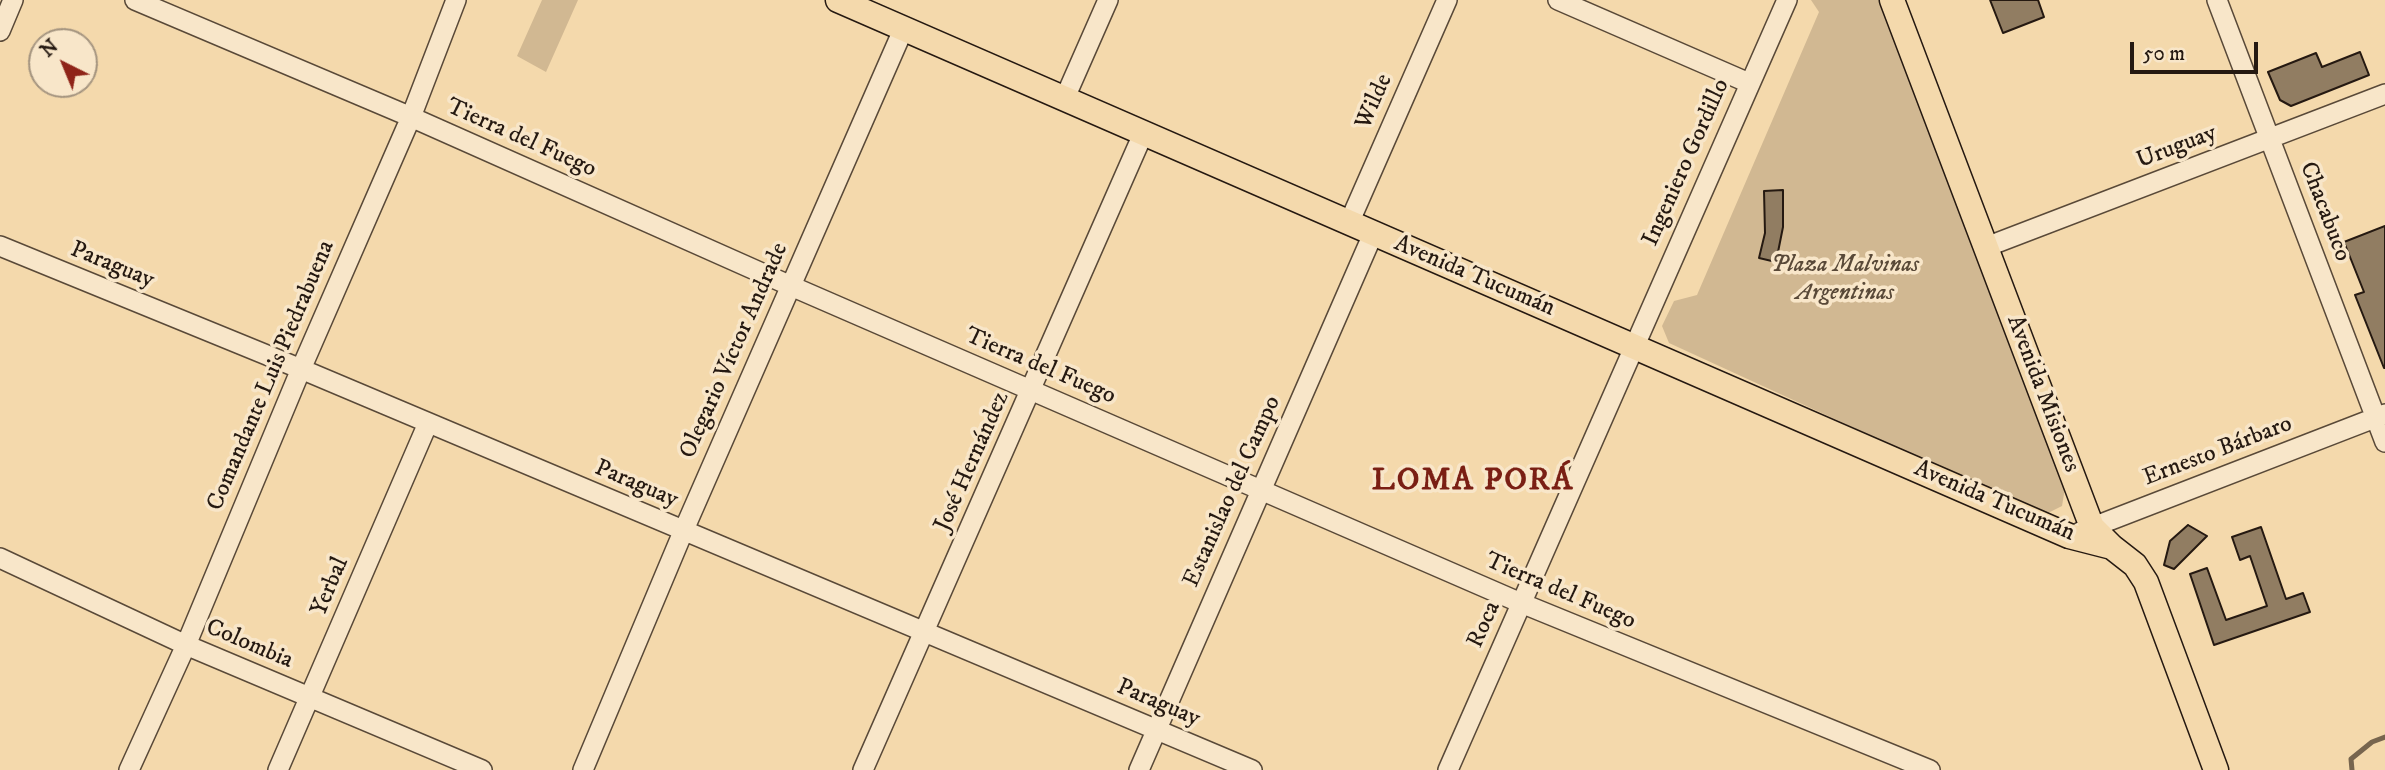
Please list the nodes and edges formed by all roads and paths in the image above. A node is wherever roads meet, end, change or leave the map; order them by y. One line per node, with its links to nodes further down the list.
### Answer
1 (13, 0): 12 (street)
2 (135, 0): 16 (street, Tierra del Fuego)
3 (456, 0): 16 (street, Comandante Luis Piedrabuena)
4 (838, 0): 11 (main road, Avenida Tucumán)
5 (1108, 0): 15 (street)
6 (1447, 0): 19 (street, Wilde)
7 (1558, 0): 13 (street)
8 (1787, 0): 13 (street, Ingeniero Gordillo)
9 (1892, 0): 21 (main road, Avenida Misiones)
10 (2217, 0): 18 (street, Chacabuco)
11 (903, 30): 15 (main road, Avenida Tucumán); 23 (street, Olegario Víctor Andrade)
12 (0, 31)
13 (1749, 83): 24 (street, Ingeniero Gordillo)
14 (2385, 94): 18 (street, Uruguay)
15 (1064, 100): 17 (main road, Avenida Tucumán)
16 (411, 117): 23 (street, Tierra del Fuego); 25 (street, Comandante Luis Piedrabuena)
17 (1143, 134): 19 (main road, Avenida Tucumán); 26 (street, José Hernández)
18 (2270, 139): 21 (street, Uruguay); 27 (street, Chacabuco)
19 (1349, 223): 20 (main road, Avenida Tucumán)
20 (1373, 234): 24 (main road, Avenida Tucumán); 30 (street, Estanislao del Campo)
21 (1986, 247): 31 (main road, Avenida Misiones)
22 (2, 254): 25 (street, Paraguay)
23 (790, 286): 26 (street, Tierra del Fuego); 32 (street, Olegario Víctor Andrade)
24 (1634, 346): 31 (main road, Avenida Tucumán); 34 (street, Roca)
25 (301, 369): 28 (street, Paraguay); 36 (street, Comandante Luis Piedrabuena)
26 (1031, 390): 30 (street, Tierra del Fuego); 35 (street, José Hernández)
27 (2380, 416): 29 (street, Chacabuco); 31 (street, Ernesto Bárbaro)
28 (428, 423): 32 (street, Paraguay); 37 (street, Yerbal)
29 (2385, 442)
30 (1261, 490): 34 (street, Tierra del Fuego); 38 (street, Estanislao del Campo)
31 (2081, 531): 48 (main road, Avenida Tucumán)
32 (683, 532): 35 (street, Paraguay); 42 (street, Olegario Víctor Andrade)
33 (0, 558): 36 (street, Colombia)
34 (1521, 603): 46 (street, Roca); 47 (street, Tierra del Fuego)
35 (924, 633): 38 (street, Paraguay); 43 (street, José Hernández)
36 (186, 645): 37 (street, Colombia); 39 (street, Comandante Luis Piedrabuena)
37 (310, 698): 40 (street, Yerbal); 41 (street, Colombia)
38 (1156, 730): 44 (street, Estanislao del Campo); 45 (street, Paraguay)
39 (129, 770)
40 (278, 770)
41 (482, 770)
42 (583, 770)
43 (863, 770)
44 (1139, 770)
45 (1252, 770)
46 (1448, 770)
47 (1930, 770)
48 (2216, 770)

